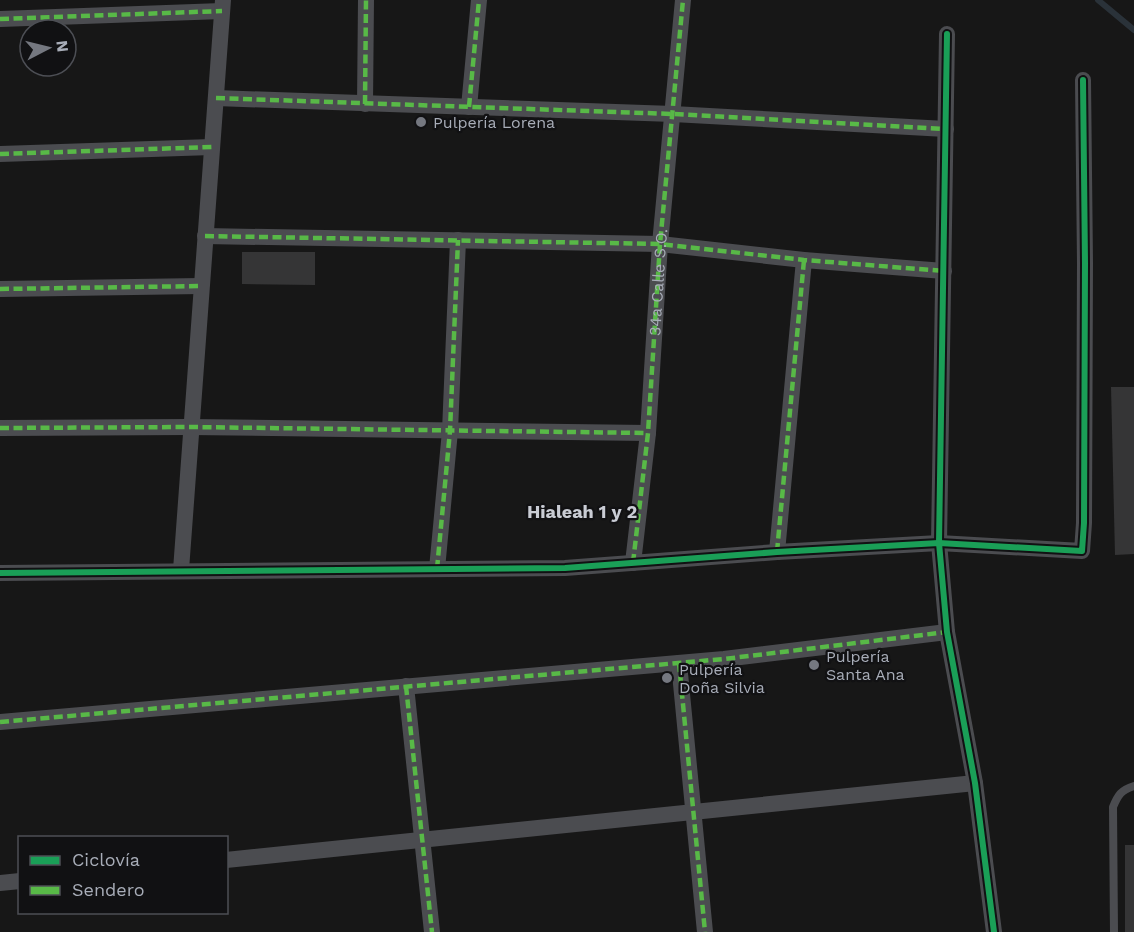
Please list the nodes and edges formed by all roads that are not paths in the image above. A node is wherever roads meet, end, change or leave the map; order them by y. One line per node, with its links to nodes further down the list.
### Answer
1 (366, 0): 9 (street)
2 (479, 0): 10 (street)
3 (683, 0): 11 (street, 34a Calle S.O.)
4 (223, 5): 5 (street); 8 (street)
5 (0, 19)
6 (947, 34): 12 (street)
7 (1083, 80): 26 (street)
8 (216, 98): 9 (street); 13 (street)
9 (365, 104): 10 (street)
10 (469, 107): 11 (street)
11 (673, 114): 12 (street); 17 (street, 34a Calle S.O.)
12 (946, 129): 19 (street)
13 (212, 147): 14 (street); 15 (street)
14 (0, 154)
15 (205, 236): 16 (street); 20 (street)
16 (458, 240): 17 (street); 24 (street)
17 (660, 244): 18 (street); 25 (street, 34a Calle S.O.)
18 (804, 260): 19 (street); 27 (street)
19 (944, 271): 26 (street)
20 (201, 286): 21 (street); 22 (street)
21 (0, 289)
22 (190, 427): 23 (street); 24 (street); 30 (street)
23 (0, 428)
24 (450, 432): 25 (street); 29 (street)
25 (648, 433): 28 (street, 34a Calle S.O.)
26 (939, 543): 27 (street); 32 (street)
27 (777, 552): 28 (street)
28 (633, 563): 29 (street)
29 (437, 569): 30 (street)
30 (181, 570): 31 (street)
31 (0, 573)
32 (947, 632): 33 (street); 36 (street)
33 (679, 663): 34 (street); 38 (street)
34 (406, 686): 35 (street); 39 (street)
35 (0, 722)
36 (975, 783): 38 (street); 45 (street)
37 (1134, 786): 46 (lane)
38 (693, 812): 39 (street); 44 (street)
39 (422, 840): 40 (street); 43 (street)
40 (228, 860)
41 (18, 881): 42 (street)
42 (0, 883)
43 (432, 932)
44 (705, 932)
45 (994, 932)
46 (1114, 932)

